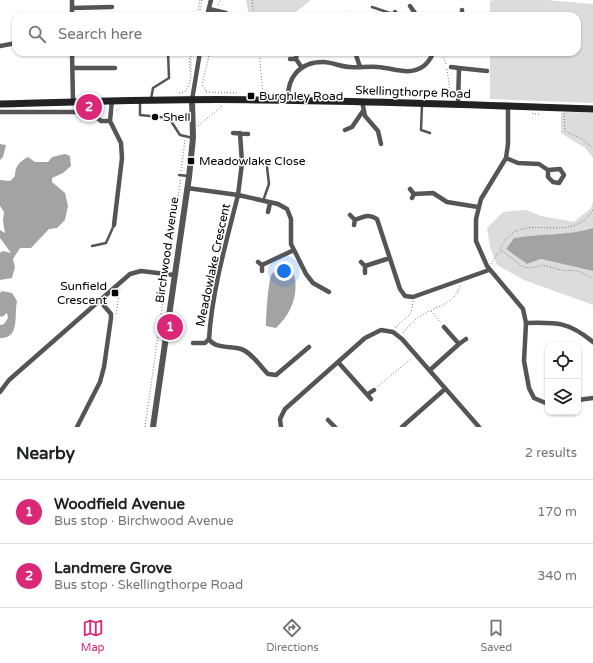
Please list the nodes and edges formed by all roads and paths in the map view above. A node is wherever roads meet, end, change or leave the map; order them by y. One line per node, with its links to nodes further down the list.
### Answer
1 (72, 0): 8 (street)
2 (201, 0): 11 (path)
3 (211, 0): 9 (street)
4 (252, 0): 14 (path)
5 (410, 6): 16 (street)
6 (112, 7): 8 (street)
7 (372, 7): 15 (lane)
8 (72, 8): 10 (street)
9 (209, 8): 12 (street); 13 (street)
10 (72, 12)
11 (199, 12)
12 (208, 12)
13 (223, 12)
14 (254, 12)
15 (387, 12)
16 (413, 12)
17 (12, 44): 18 (street)
18 (0, 46)
19 (72, 56): 33 (street)
20 (168, 56): 46 (lane)
21 (190, 56): 39 (path)
22 (199, 56): 41 (street)
23 (209, 56): 38 (path)
24 (259, 56): 42 (path)
25 (296, 56): 30 (street)
26 (356, 56): 31 (street)
27 (432, 56): 31 (street)
28 (444, 56): 44 (path)
29 (290, 59): 30 (street)
30 (296, 59): 35 (street)
31 (360, 67): 35 (street)
32 (451, 67): 36 (street)
33 (73, 68): 34 (street); 48 (street)
34 (115, 68)
35 (302, 68): 43 (street)
36 (459, 68): 37 (street); 51 (street)
37 (487, 71)
38 (206, 92)
39 (179, 93)
40 (112, 100): 45 (main road, Skellingthorpe Road); 48 (main road, Skellingthorpe Road); 58 (street)
41 (192, 100): 42 (main road, Skellingthorpe Road); 46 (main road, Skellingthorpe Road); 65 (street, Birchwood Avenue)
42 (264, 100): 43 (main road, Skellingthorpe Road)
43 (288, 100): 47 (main road, Skellingthorpe Road)
44 (451, 100)
45 (140, 101): 46 (main road, Skellingthorpe Road); 65 (lane)
46 (151, 101)
47 (362, 101): 49 (main road, Skellingthorpe Road); 55 (street)
48 (73, 102): 50 (main road, Skellingthorpe Road)
49 (422, 102): 51 (main road, Skellingthorpe Road); 62 (lane)
50 (0, 104)
51 (458, 104): 53 (main road, Skellingthorpe Road)
52 (223, 105): 59 (path)
53 (508, 107): 54 (main road, Skellingthorpe Road); 69 (street)
54 (593, 109)
55 (363, 111): 60 (street); 67 (street)
56 (565, 111): 68 (path)
57 (0, 112): 58 (street)
58 (110, 121): 84 (street)
59 (196, 129)
60 (345, 130)
61 (233, 133): 63 (street)
62 (430, 133)
63 (240, 134): 64 (street); 77 (street, Meadowlake Crescent)
64 (248, 134)
65 (192, 138): 74 (street, Birchwood Avenue)
66 (185, 141): 72 (path)
67 (381, 144)
68 (593, 148)
69 (506, 158): 71 (street); 80 (street)
70 (267, 167): 78 (lane)
71 (548, 170)
72 (181, 172)
73 (180, 176): 74 (lane); 92 (path)
74 (189, 176): 75 (street, Birchwood Avenue)
75 (187, 188): 77 (street, Meadowlake Crescent); 95 (street, Birchwood Avenue)
76 (410, 189): 80 (street)
77 (238, 195): 78 (street); 109 (street, Meadowlake Crescent)
78 (263, 201): 79 (street)
79 (270, 203): 82 (street); 86 (street)
80 (478, 207): 91 (street)
81 (593, 210): 87 (path)
82 (268, 212)
83 (350, 215): 88 (street)
84 (114, 225): 85 (lane)
85 (92, 246)
86 (294, 250): 93 (street); 100 (street)
87 (502, 251): 91 (path); 97 (path)
88 (390, 258): 90 (street); 101 (street)
89 (361, 262): 90 (street)
90 (365, 266): 94 (street)
91 (488, 268): 98 (street); 105 (street)
92 (167, 271)
93 (262, 271)
94 (365, 273)
95 (174, 275): 99 (street); 131 (street, Birchwood Avenue)
96 (166, 278): 130 (path)
97 (593, 278)
98 (460, 281): 101 (street); 103 (path)
99 (120, 283): 102 (street); 104 (path)
100 (329, 292)
101 (413, 297): 107 (path)
102 (100, 301): 104 (street); 120 (street)
103 (431, 311): 106 (path); 108 (path)
104 (111, 318): 129 (street)
105 (526, 323): 111 (street); 125 (street)
106 (444, 327): 113 (street)
107 (393, 332): 108 (street); 116 (street)
108 (400, 337): 115 (street)
109 (209, 339): 112 (street, Meadowlake Crescent); 114 (street, Meadowlake Crescent)
110 (466, 339): 113 (street)
111 (593, 342)
112 (193, 344)
113 (460, 344): 117 (street)
114 (309, 347)
115 (416, 355): 117 (street); 119 (path)
116 (338, 362): 121 (street); 132 (street)
117 (430, 370): 118 (street)
118 (445, 389): 133 (street); 134 (street)
119 (374, 390): 121 (street)
120 (0, 392)
121 (368, 394): 123 (street)
122 (593, 398): 124 (street)
123 (372, 399)
124 (581, 400)
125 (545, 403)
126 (328, 420): 128 (street)
127 (397, 422): 133 (street)
128 (332, 426)
129 (77, 427)
130 (145, 427)
131 (153, 427)
132 (281, 427)
133 (401, 427)
134 (479, 427)

